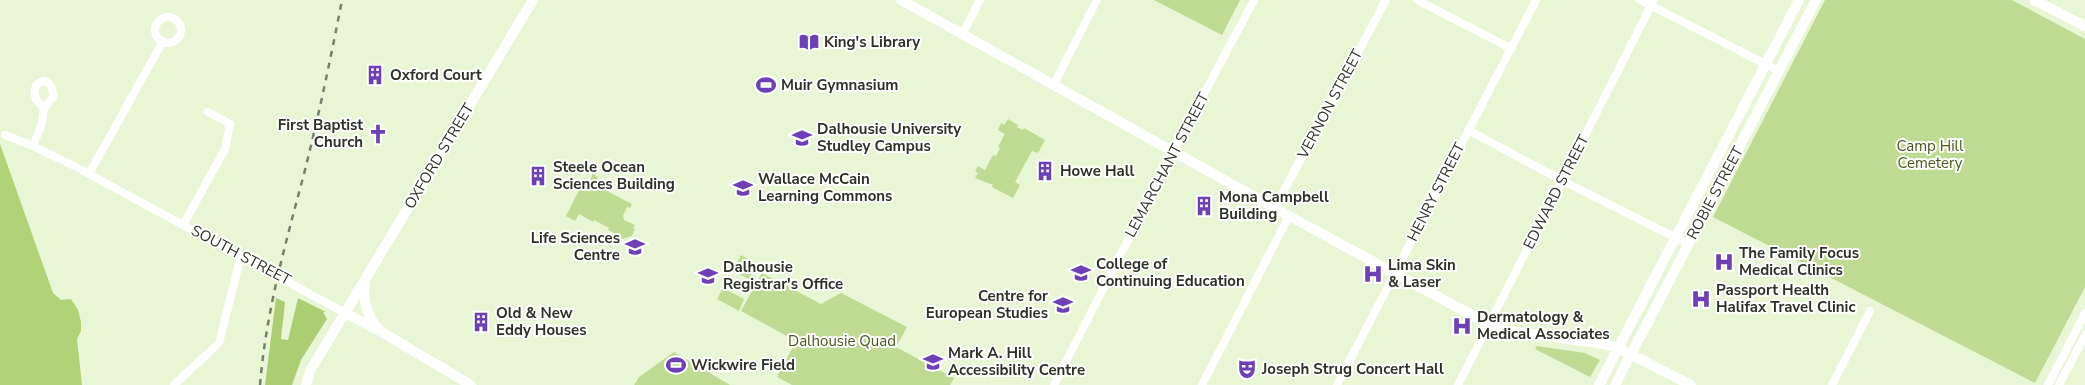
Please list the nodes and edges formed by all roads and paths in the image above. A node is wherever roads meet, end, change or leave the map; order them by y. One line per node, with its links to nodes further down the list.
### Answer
1 (533, 0): 36 (main road, OXFORD STREET)
2 (901, 0): 15 (main road)
3 (980, 0): 15 (street)
4 (1098, 0): 20 (street)
5 (1254, 0): 26 (street, LEMARCHANT STREET)
6 (1386, 0): 29 (street, VERNON STREET)
7 (1417, 0): 17 (street)
8 (1536, 0): 17 (street, HENRY STREET)
9 (1640, 0): 13 (street)
10 (1799, 0): 18 (main road, ROBIE STREET)
11 (1816, 0): 19 (main road, ROBIE STREET)
12 (2034, 0): 14 (main road)
13 (1653, 3): 18 (street); 28 (street, EDWARD STREET)
14 (2085, 26)
15 (963, 33): 20 (main road)
16 (163, 41): 27 (street)
17 (1510, 48): 23 (street, HENRY STREET)
18 (1766, 64): 19 (street); 32 (main road, ROBIE STREET)
19 (1779, 71): 33 (main road, ROBIE STREET)
20 (1054, 84): 26 (main road)
21 (44, 108): 25 (street)
22 (208, 112): 31 (street)
23 (1468, 130): 28 (street); 35 (street, HENRY STREET)
24 (5, 135): 25 (street, SOUTH STREET)
25 (33, 146): 27 (street, SOUTH STREET)
26 (1174, 150): 29 (main road); 48 (street, LEMARCHANT STREET)
27 (89, 174): 31 (street, SOUTH STREET)
28 (1561, 180): 32 (street); 40 (street, EDWARD STREET)
29 (1275, 207): 30 (main road)
30 (1289, 216): 35 (main road); 49 (street)
31 (183, 225): 34 (street, SOUTH STREET)
32 (1675, 237): 33 (street); 43 (main road, ROBIE STREET)
33 (1688, 244): 44 (main road, ROBIE STREET)
34 (241, 256): 38 (street, SOUTH STREET); 45 (street)
35 (1395, 273): 40 (main road); 50 (street, HENRY STREET)
36 (366, 279): 38 (main road, OXFORD STREET); 41 (main road)
37 (1870, 311): 55 (street)
38 (345, 313): 41 (main road, SOUTH STREET); 46 (main road, OXFORD STREET)
39 (2085, 313): 56 (street)
40 (1490, 325): 43 (main road); 51 (street, EDWARD STREET)
41 (380, 331): 47 (main road, SOUTH STREET)
42 (2085, 335): 57 (street)
43 (1618, 348): 44 (main road); 52 (main road, ROBIE STREET)
44 (1630, 354): 53 (main road, ROBIE STREET); 54 (main road)
45 (174, 385)
46 (306, 385)
47 (472, 385)
48 (1054, 385)
49 (1202, 385)
50 (1337, 385)
51 (1458, 385)
52 (1599, 385)
53 (1615, 385)
54 (1691, 385)
55 (1832, 385)
56 (2048, 385)
57 (2059, 385)

